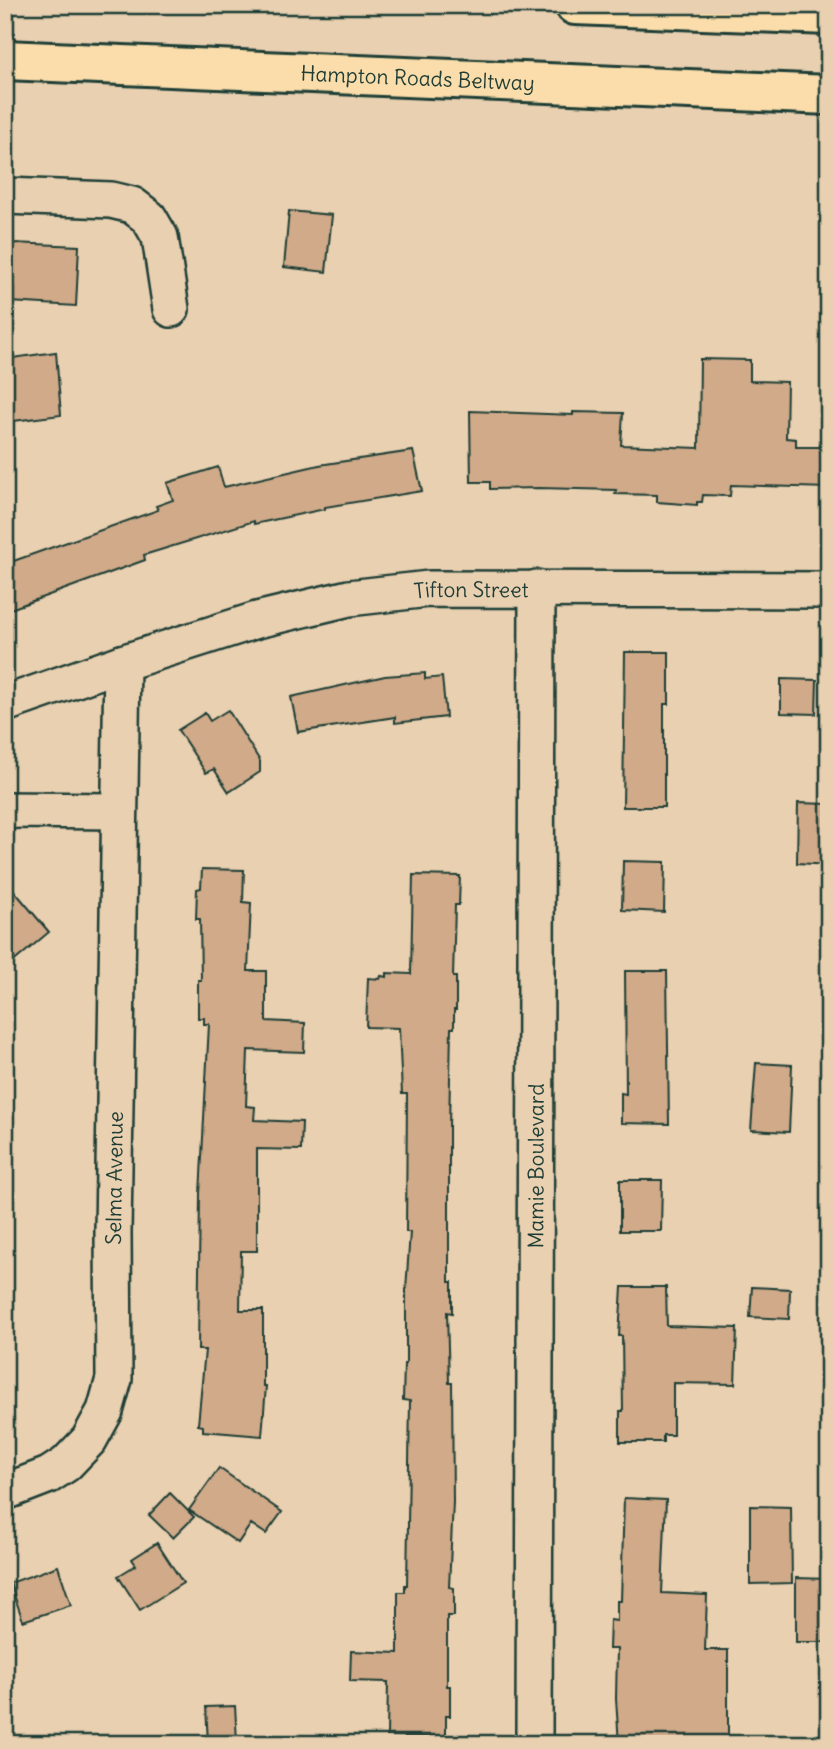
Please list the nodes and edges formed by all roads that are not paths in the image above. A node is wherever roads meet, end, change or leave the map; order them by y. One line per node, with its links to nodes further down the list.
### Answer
1 (575, 5): 2 (highway)
2 (829, 15)
3 (5, 60): 4 (highway, Hampton Roads Beltway)
4 (829, 94)
5 (5, 196): 6 (street)
6 (171, 309)
7 (537, 588): 8 (street, Tifton Street); 9 (street, Tifton Street); 14 (street, Mamie Boulevard)
8 (829, 590)
9 (122, 663): 10 (street, Tifton Street); 12 (street)
10 (5, 704)
11 (5, 810): 12 (street)
12 (119, 810): 13 (street, Selma Avenue)
13 (5, 1492)
14 (534, 1744)

